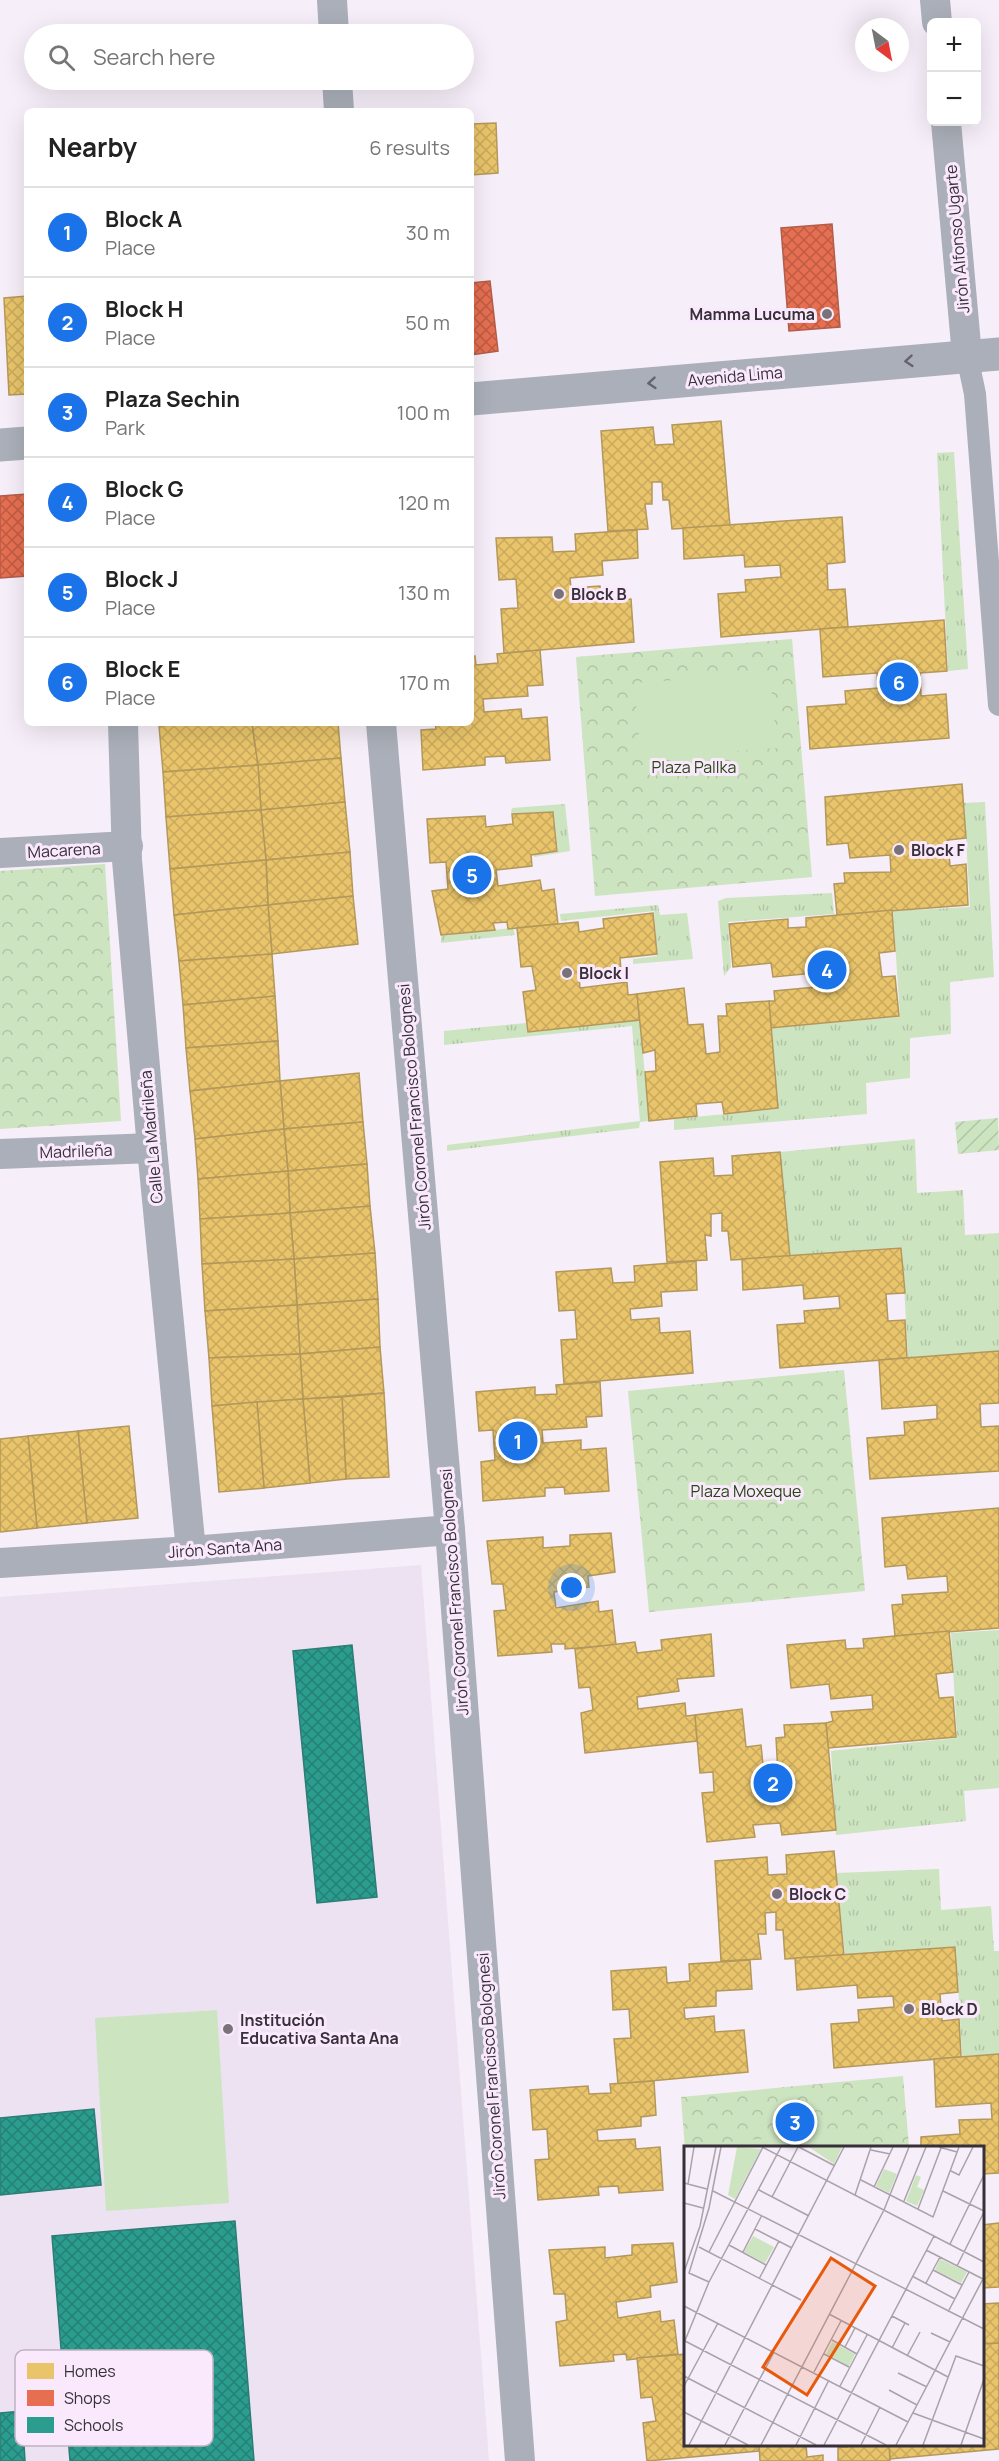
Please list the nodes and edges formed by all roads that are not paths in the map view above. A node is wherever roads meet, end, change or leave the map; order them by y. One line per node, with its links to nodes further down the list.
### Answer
1 (332, 0): 4 (street)
2 (935, 0): 3 (street)
3 (937, 18)
4 (333, 24)
5 (338, 90): 6 (street)
6 (339, 108)
7 (947, 126): 8 (street, Jirón Alfonso Ugarte)
8 (983, 355): 9 (street, Avenida Lima, one-way to 9); 12 (street)
9 (474, 399)
10 (24, 443): 11 (street)
11 (0, 445)
12 (999, 705)
13 (123, 726): 15 (street, Calle La Madrileña)
14 (381, 726): 19 (street, Jirón Coronel Francisco Bolognesi)
15 (128, 846): 16 (street, Macarena); 17 (street, Calle La Madrileña)
16 (0, 853)
17 (152, 1148): 18 (street, Madrileña); 20 (street, Calle La Madrileña)
18 (0, 1154)
19 (450, 1530): 20 (street, Jirón Santa Ana); 22 (street, Jirón Coronel Francisco Bolognesi)
20 (191, 1551): 21 (street, Jirón Santa Ana)
21 (0, 1563)
22 (520, 2461)

